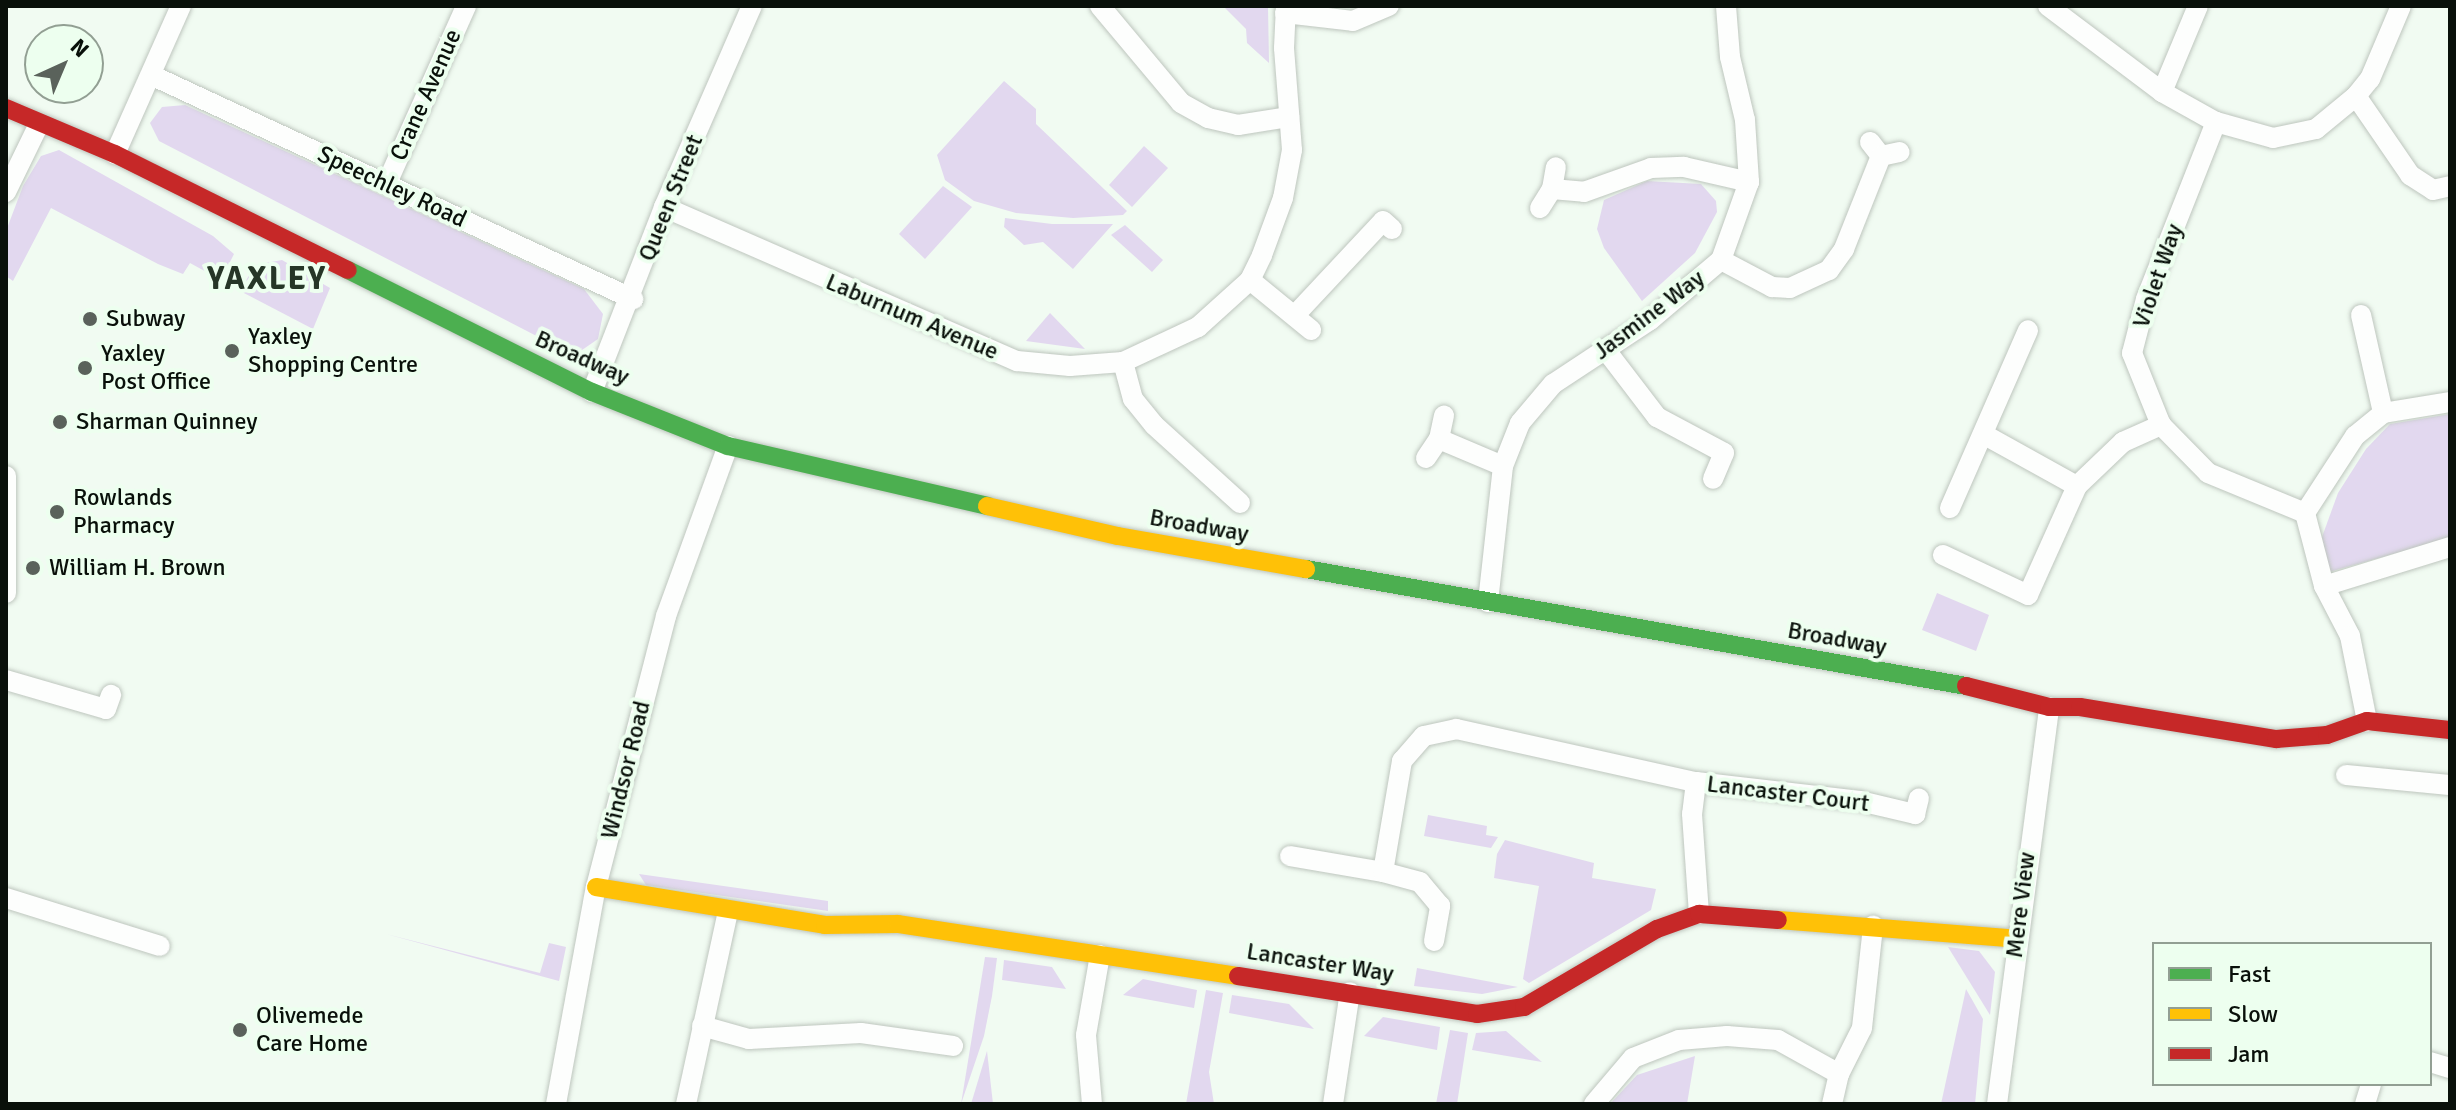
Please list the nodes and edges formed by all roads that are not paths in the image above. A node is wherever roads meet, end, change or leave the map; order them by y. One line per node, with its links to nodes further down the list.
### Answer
1 (181, 6): 11 (street)
2 (466, 6): 22 (street, Crane Avenue)
3 (752, 6): 26 (street, Queen Street)
4 (1100, 6): 15 (street)
5 (1726, 6): 21 (street, Jasmine Way)
6 (2048, 6): 12 (street)
7 (2198, 6): 12 (street)
8 (2401, 6): 13 (street)
9 (1286, 10): 10 (street); 15 (street, Laburnum Avenue)
10 (1392, 10)
11 (151, 75): 19 (street); 22 (street, Speechley Road)
12 (2162, 92): 16 (street)
13 (2356, 96): 16 (street); 23 (street)
14 (6, 108): 17 (main road, Broadway)
15 (1289, 117): 30 (street, Laburnum Avenue)
16 (2216, 122): 42 (street, Violet Way)
17 (38, 126): 19 (main road, Broadway); 25 (street)
18 (1884, 150): 29 (street)
19 (115, 154): 38 (main road, Broadway)
20 (1556, 167): 24 (street)
21 (1749, 182): 24 (street); 29 (street, Jasmine Way)
22 (387, 183): 31 (street, Speechley Road)
23 (2450, 186)
24 (1552, 189): 27 (street)
25 (6, 192)
26 (664, 207): 31 (street, Queen Street); 37 (street, Laburnum Avenue)
27 (1540, 208)
28 (1392, 229): 32 (street)
29 (1721, 260): 36 (street, Jasmine Way)
30 (1250, 280): 32 (street); 37 (street, Laburnum Avenue)
31 (633, 299): 38 (street, Queen Street)
32 (1296, 314): 34 (street)
33 (2361, 315): 40 (street)
34 (1311, 330)
35 (2028, 330): 43 (street)
36 (1605, 349): 47 (street, Jasmine Way); 49 (street)
37 (1123, 362): 51 (street)
38 (592, 392): 45 (main road, Broadway)
39 (2450, 402): 40 (street)
40 (2383, 413): 53 (street)
41 (1444, 416): 44 (street)
42 (2161, 425): 50 (street); 53 (street, Violet Way)
43 (1983, 434): 50 (street); 52 (street)
44 (1439, 439): 46 (street); 47 (street)
45 (728, 446): 58 (main road, Broadway); 70 (street, Windsor Road)
46 (1426, 458)
47 (1503, 466): 58 (street, Jasmine Way)
48 (6, 476): 57 (street)
49 (1713, 479)
50 (2077, 486): 55 (street)
51 (1240, 503)
52 (1950, 508)
53 (2305, 513): 56 (street)
54 (2450, 547): 56 (street)
55 (1943, 555)
56 (2324, 586): 62 (street)
57 (6, 593)
58 (1488, 602): 61 (main road, Broadway)
59 (6, 680): 60 (street)
60 (111, 695)
61 (2049, 707): 62 (main road, Broadway); 75 (street, Mere View)
62 (2367, 721): 63 (main road, Broadway)
63 (2450, 730)
64 (2346, 775): 66 (street)
65 (1696, 782): 67 (street, Lancaster Court); 69 (street); 73 (street, Lancaster Court)
66 (2450, 785)
67 (1917, 814)
68 (1290, 856): 69 (street)
69 (1383, 872): 76 (street)
70 (596, 887): 72 (main road, Lancaster Way); 83 (street, Windsor Road)
71 (6, 898): 77 (street)
72 (728, 912): 78 (main road, Lancaster Way); 80 (street)
73 (1699, 914): 74 (main road, Lancaster Way); 79 (main road, Lancaster Way)
74 (1873, 926): 75 (main road, Lancaster Way); 82 (street)
75 (2017, 939): 89 (street, Mere View)
76 (1434, 941)
77 (160, 946)
78 (1100, 955): 79 (main road, Lancaster Way); 85 (street)
79 (1350, 992): 86 (street)
80 (702, 1026): 81 (street); 84 (street)
81 (953, 1046)
82 (1839, 1074): 87 (street); 88 (street)
83 (556, 1104)
84 (686, 1104)
85 (1092, 1104)
86 (1333, 1104)
87 (1594, 1104)
88 (1832, 1104)
89 (1997, 1104)

